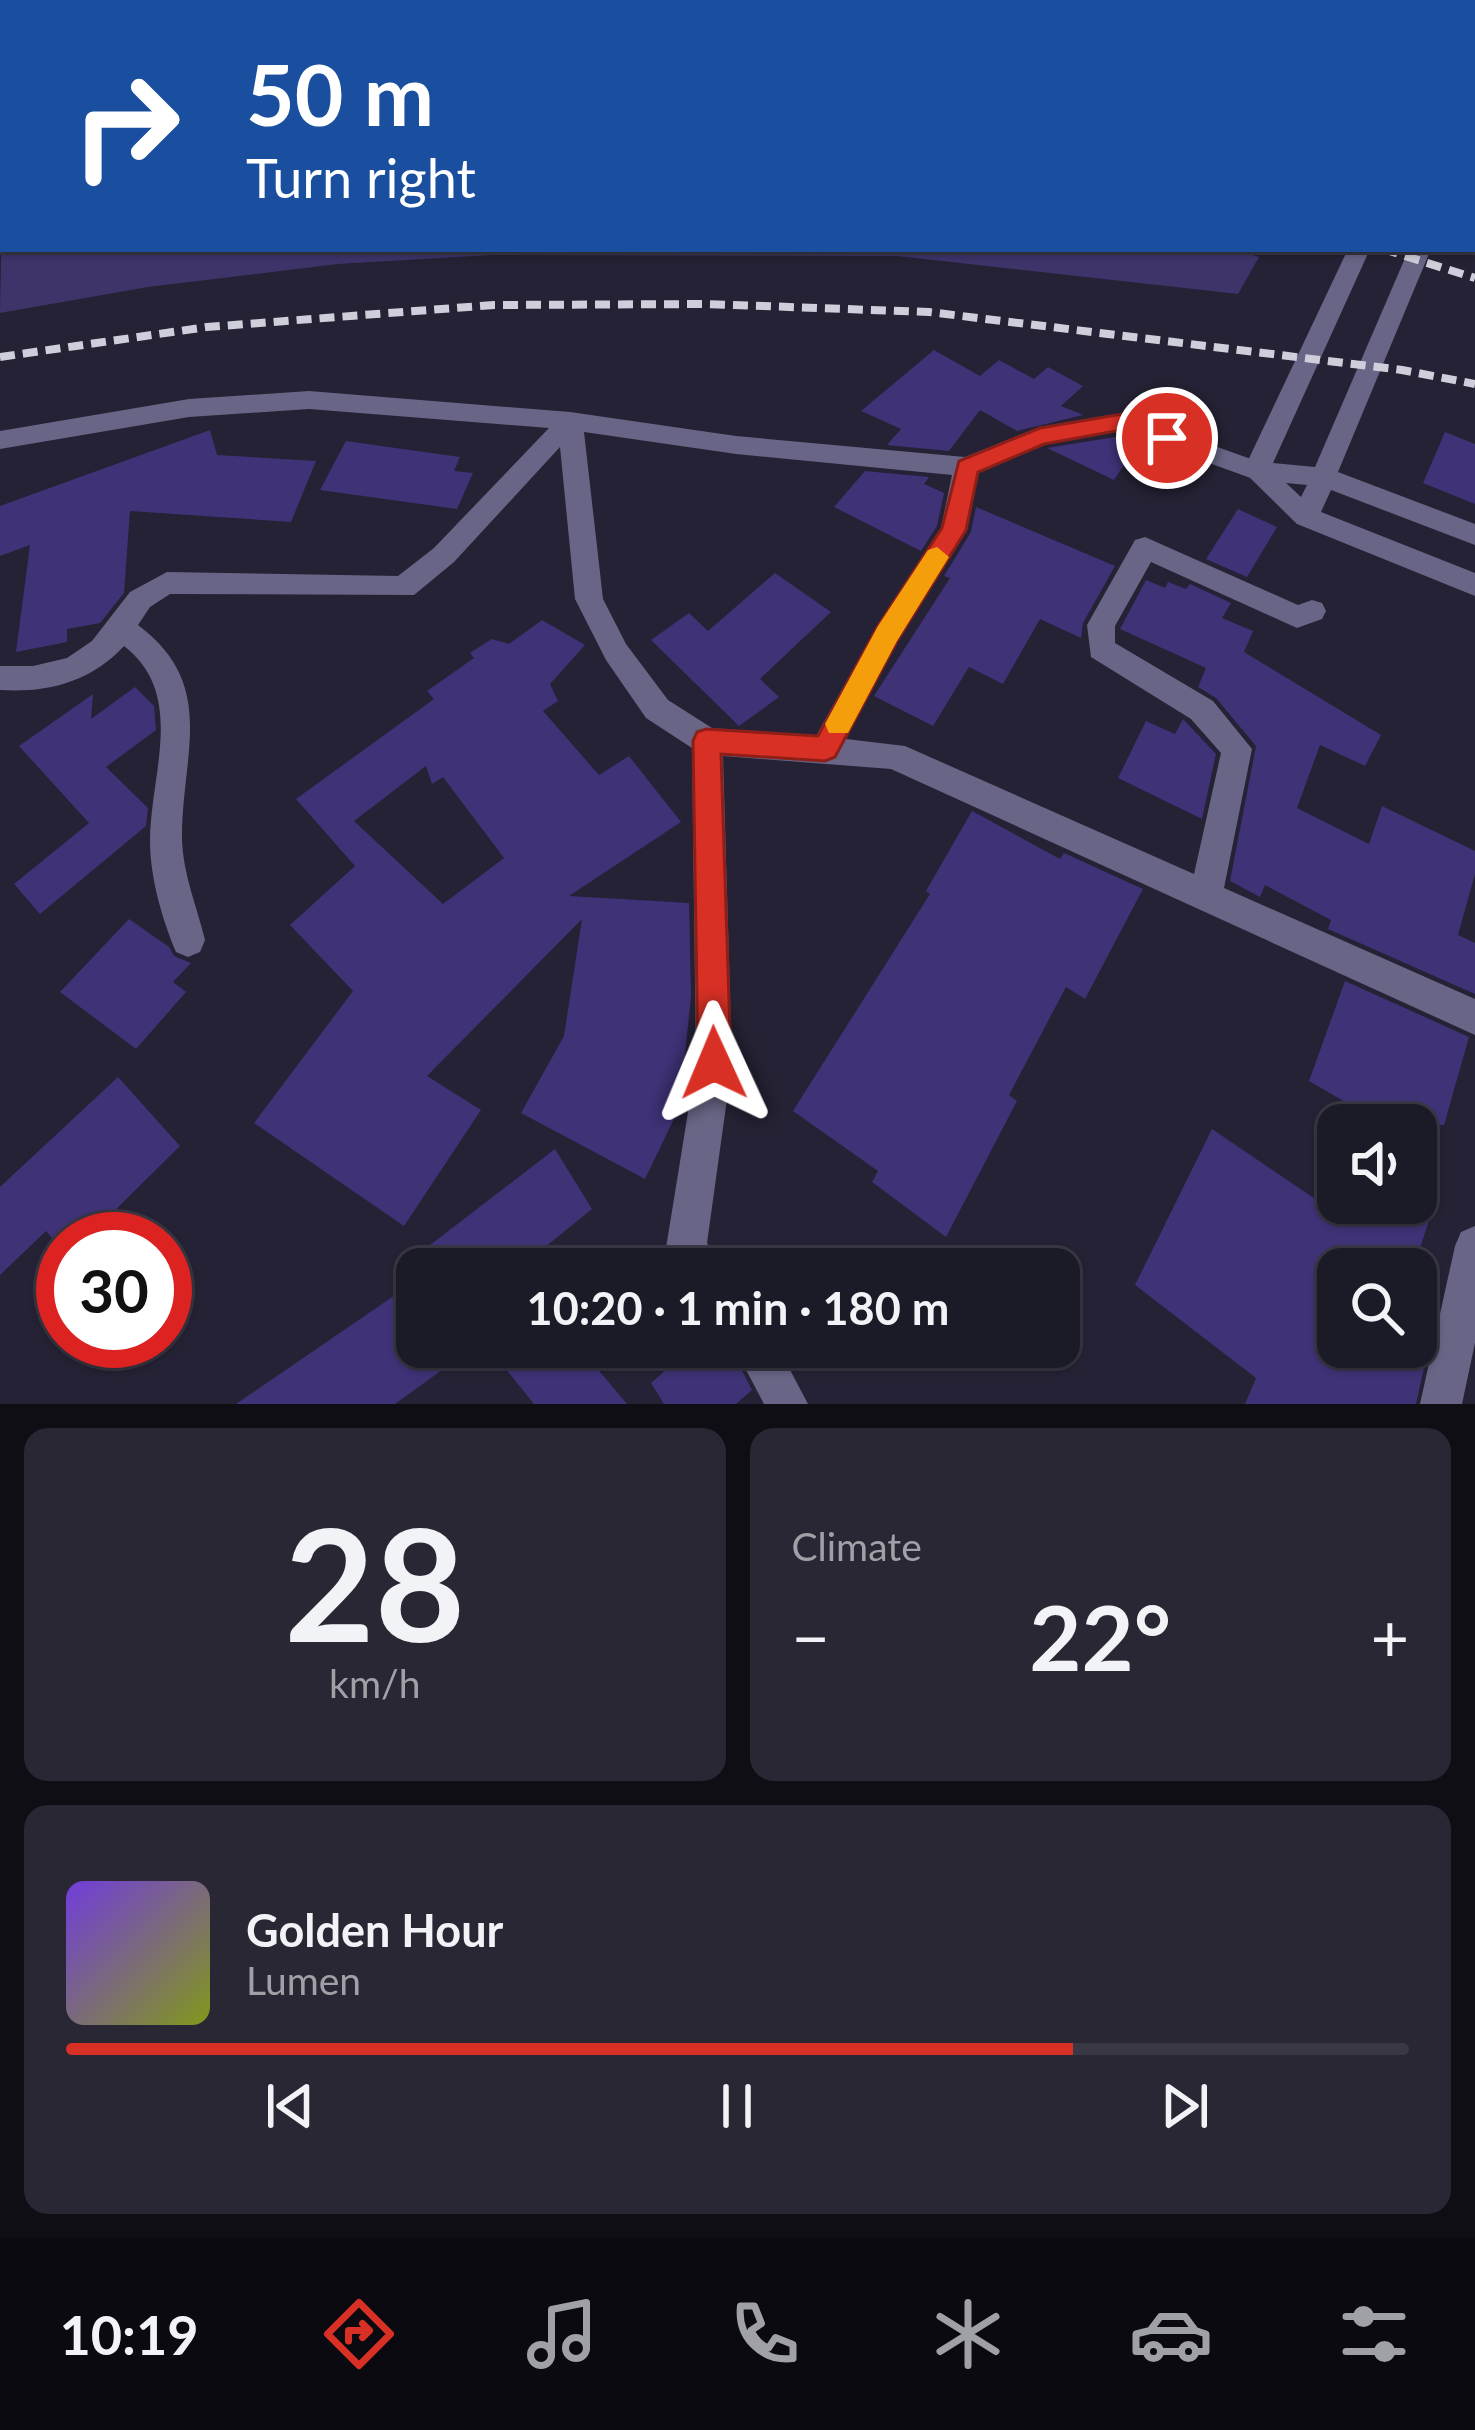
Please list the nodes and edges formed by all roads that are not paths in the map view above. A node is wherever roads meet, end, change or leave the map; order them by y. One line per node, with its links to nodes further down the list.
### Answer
1 (1358, 252): 6 (street)
2 (1419, 252): 7 (street)
3 (570, 421): 4 (street); 5 (street); 12 (street); 14 (street)
4 (0, 440)
5 (967, 467): 6 (street); 15 (street)
6 (1256, 471): 7 (street); 8 (street)
7 (1324, 477): 8 (street); 9 (street)
8 (1306, 517): 10 (street)
9 (1475, 535)
10 (1475, 585)
11 (1312, 611): 16 (street)
12 (120, 627): 13 (street); 17 (street)
13 (0, 678)
14 (706, 741): 15 (street); 20 (street)
15 (825, 749): 16 (street)
16 (1205, 899): 18 (street)
17 (188, 940)
18 (1475, 1017)
19 (1475, 1246): 23 (street)
20 (686, 1248)
21 (767, 1368): 22 (street)
22 (788, 1404)
23 (1441, 1404)

